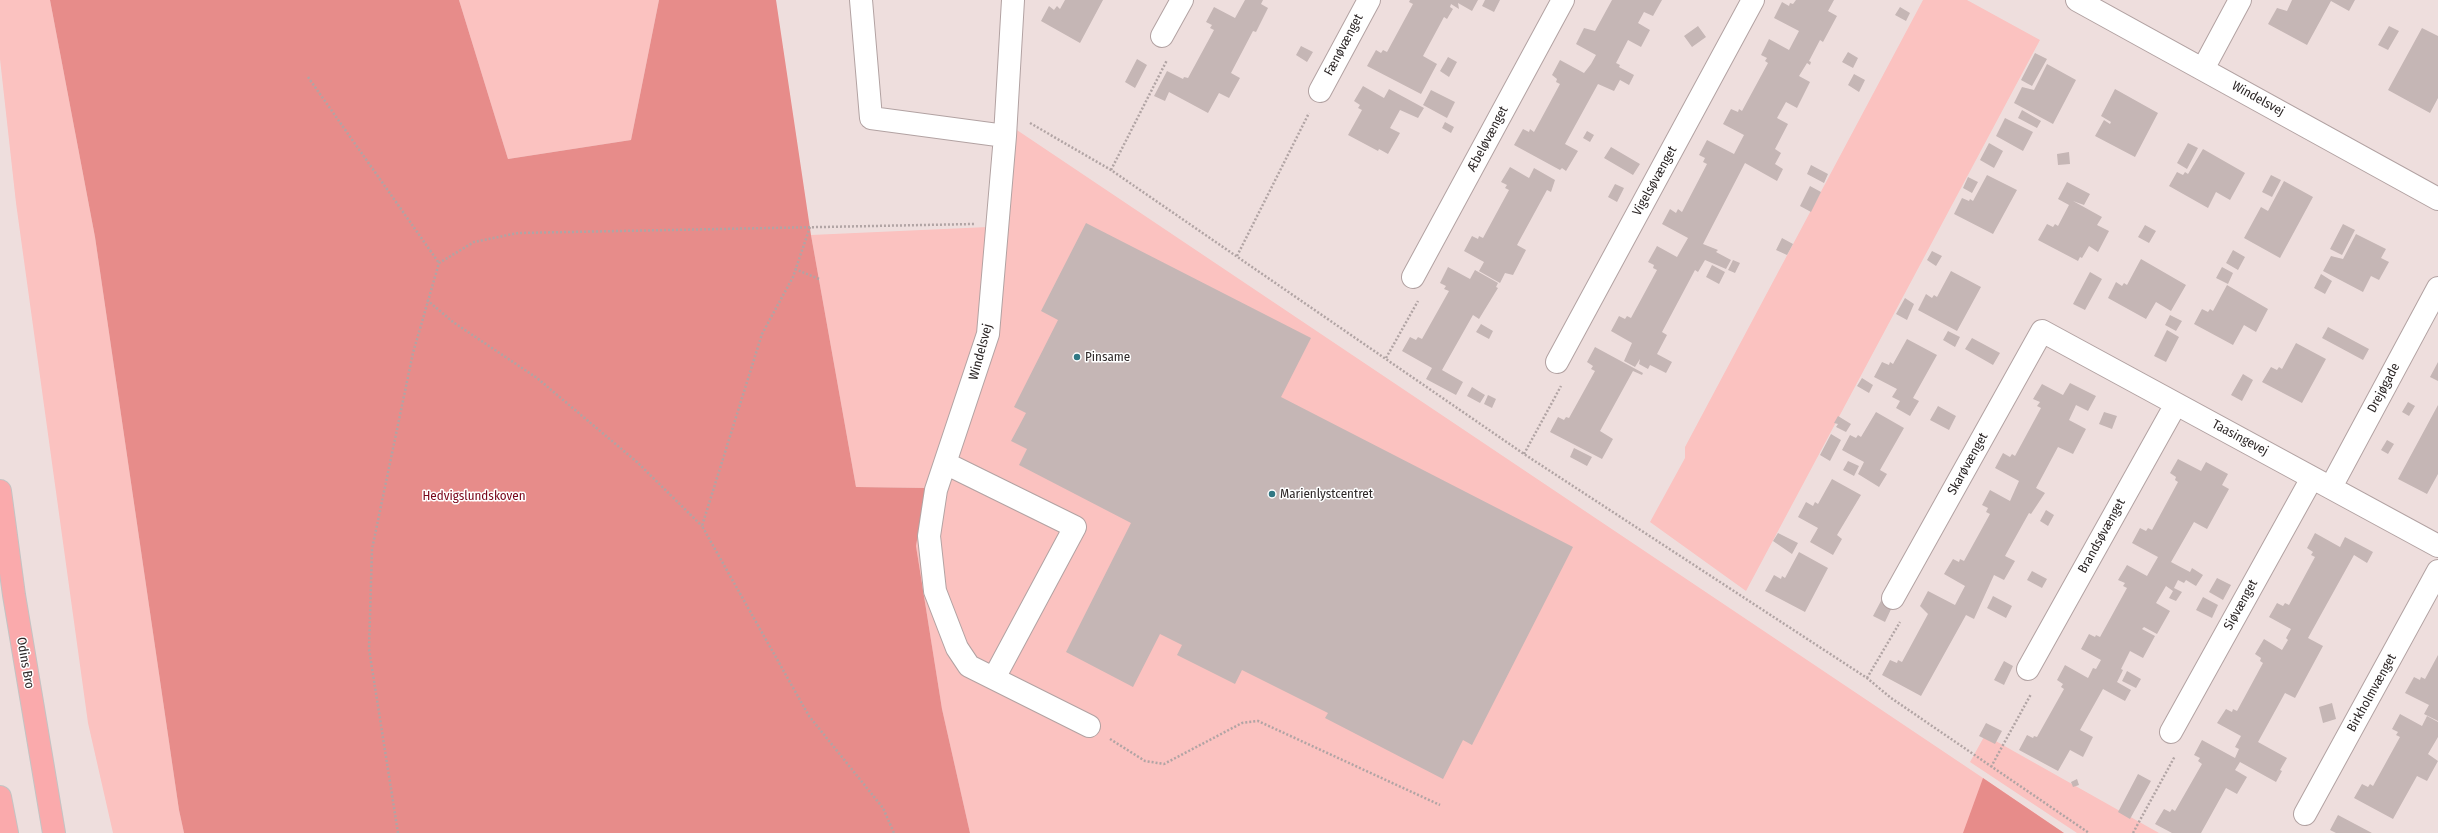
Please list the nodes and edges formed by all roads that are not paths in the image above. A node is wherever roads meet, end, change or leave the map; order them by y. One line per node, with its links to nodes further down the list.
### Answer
1 (861, 0): 12 (street)
2 (1013, 0): 12 (street, Windelsvej)
3 (1182, 0): 9 (street)
4 (1369, 0): 11 (street, Fænøvænget)
5 (1563, 0): 14 (street, Æbeløvænget)
6 (1753, 0): 17 (street, Vigelsøvænget)
7 (2077, 0): 10 (street, Windelsvej)
8 (2240, 0): 10 (street)
9 (1162, 36)
10 (2202, 69): 13 (street, Windelsvej)
11 (1320, 91)
12 (1005, 136): 19 (street, Windelsvej)
13 (2438, 199)
14 (1413, 277)
15 (2438, 288): 20 (street, Drejøgade)
16 (2042, 331): 18 (street, Taasingevej); 24 (street, Skarøvænget)
17 (1557, 362)
18 (2176, 404): 20 (street, Taasingevej); 25 (street, Brandsøvænget)
19 (945, 463): 26 (street, Windelsvej); 26 (street)
20 (2321, 482): 22 (street, Taasingevej); 28 (street, Siøvænget)
21 (0, 491): 32 (main road, Odins Bro)
22 (2438, 546)
23 (2438, 571): 30 (street, Birkholmvænget)
24 (1894, 598)
25 (2028, 669)
26 (994, 678): 27 (street)
27 (1090, 726)
28 (2171, 732)
29 (0, 797): 31 (main road)
30 (2305, 814)
31 (6, 833)
32 (54, 833)

